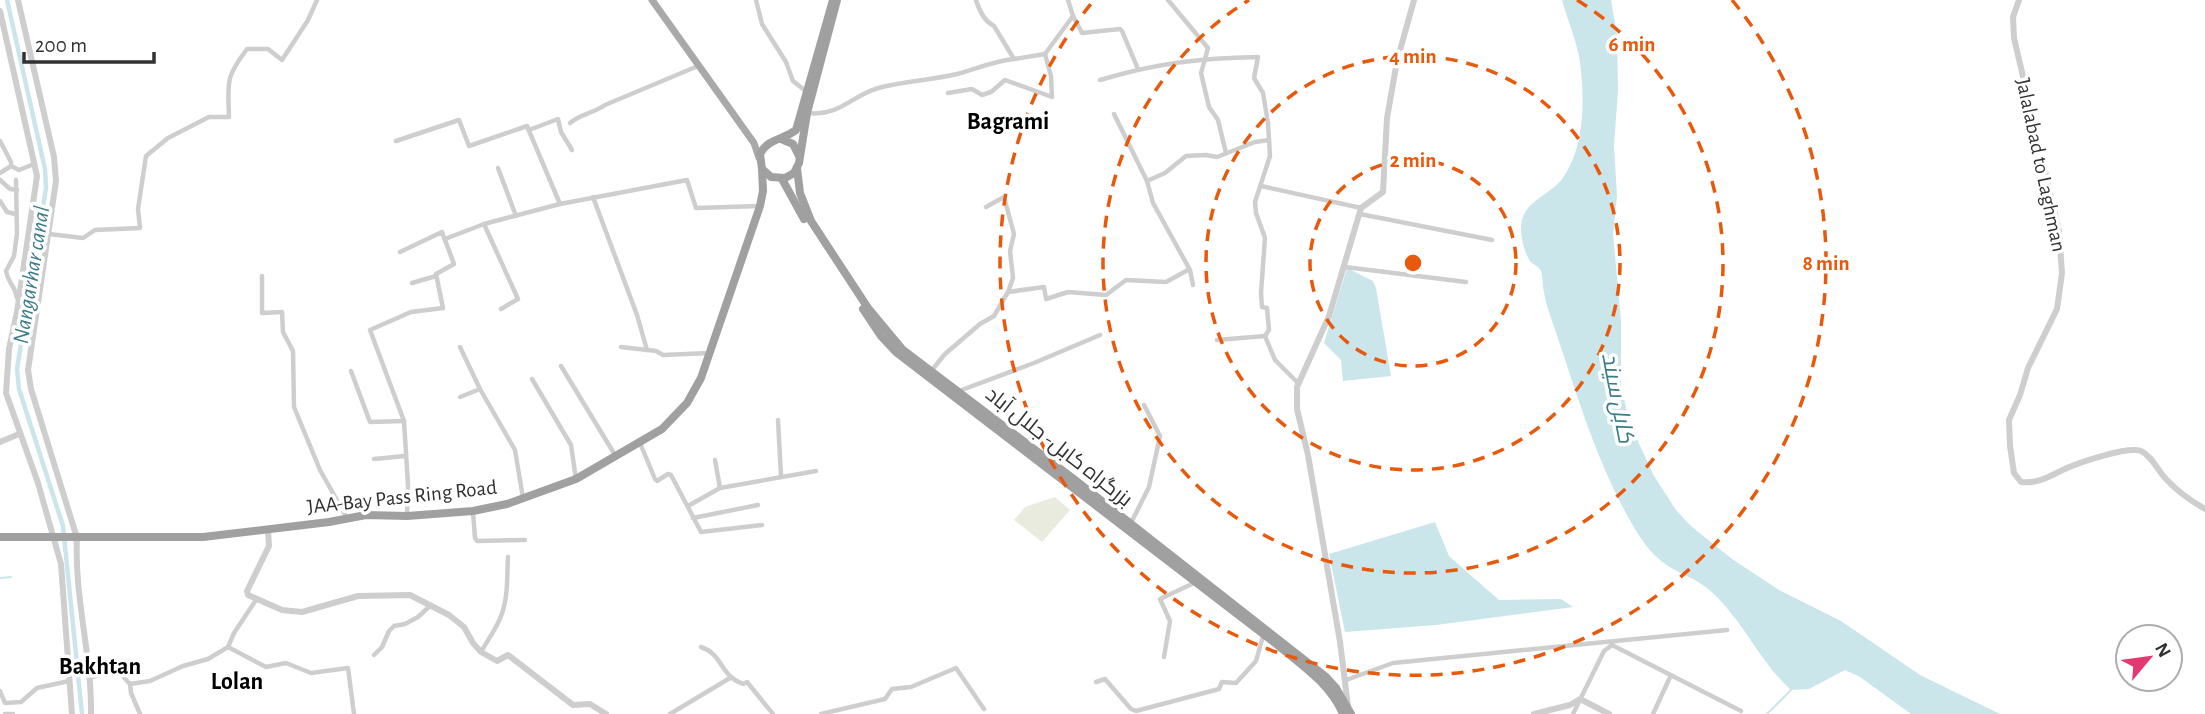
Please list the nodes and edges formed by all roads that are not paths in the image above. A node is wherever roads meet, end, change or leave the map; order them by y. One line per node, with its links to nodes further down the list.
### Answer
1 (18, 0): 56 (street)
2 (317, 0): 56 (street)
3 (652, 0): 16 (main road)
4 (756, 0): 19 (street)
5 (835, 0): 19 (highway, بزرگراه کابل- جلال آباد); 21 (highway, بزرگراه کابل- جلال آباد)
6 (976, 0): 15 (street)
7 (1068, 0): 12 (street)
8 (1168, 0): 14 (street)
9 (1414, 0): 52 (street)
10 (2018, 0): 104 (street, Jalalabad to Laghman)
11 (0, 11): 34 (street)
12 (1073, 16): 13 (street); 17 (street)
13 (1045, 54): 15 (street); 20 (street)
14 (1206, 57): 17 (street); 27 (street); 32 (street)
15 (1014, 59): 21 (street)
16 (698, 66): 23 (street); 25 (main road)
17 (1138, 69): 18 (street)
18 (1100, 80)
19 (807, 93): 26 (highway, بزرگراه کابل- جلال آباد)
20 (948, 93)
21 (807, 113): 35 (highway, بزرگراه کابل- جلال آباد)
22 (1114, 114): 43 (street)
23 (570, 123)
24 (529, 130): 29 (street); 31 (street); 49 (street)
25 (749, 135): 30 (main road); 33 (main road)
26 (781, 139): 30 (highway); 35 (highway, بزرگراه کابل- جلال آباد)
27 (1269, 139): 32 (street); 44 (street)
28 (0, 141): 36 (street)
29 (396, 141)
30 (769, 142): 33 (highway)
31 (572, 150)
32 (1226, 153): 43 (street)
33 (760, 160): 38 (highway)
34 (35, 164): 36 (street); 69 (street)
35 (798, 165): 40 (highway); 60 (highway, بزرگراه کابل- جلال آباد)
36 (10, 166): 39 (street)
37 (498, 168): 54 (street)
38 (762, 169): 40 (highway, بزرگراه کابل- جلال آباد); 46 (highway, JAA-Bay Pass Ring Road)
39 (0, 173)
40 (779, 179): 46 (highway); 60 (highway, بزرگراه کابل- جلال آباد)
41 (0, 180): 45 (street)
42 (16, 180): 45 (street)
43 (1147, 181): 62 (street)
44 (1261, 186): 52 (street); 72 (street)
45 (16, 190): 53 (street)
46 (763, 191): 50 (highway, JAA-Bay Pass Ring Road)
47 (593, 197): 49 (street); 50 (street); 76 (street)
48 (0, 201): 53 (street)
49 (560, 204): 54 (street)
50 (760, 206): 77 (highway, JAA-Bay Pass Ring Road)
51 (986, 207): 68 (street)
52 (1360, 211): 58 (street); 61 (street)
53 (15, 214): 69 (street)
54 (516, 216): 55 (street)
55 (484, 224): 57 (street); 70 (street)
56 (49, 234): 114 (street)
57 (446, 239): 59 (street); 64 (street)
58 (1492, 240)
59 (400, 251)
60 (828, 254): 80 (highway, بزرگراه کابل- جلال آباد)
61 (1345, 267): 65 (street); 82 (street)
62 (1188, 270): 67 (street); 68 (street)
63 (262, 276): 108 (street)
64 (436, 276): 66 (street); 88 (street)
65 (1466, 282)
66 (412, 283)
67 (1193, 285)
68 (1008, 292): 80 (street)
69 (18, 305): 89 (street)
70 (501, 309)
71 (1100, 335): 84 (street)
72 (1265, 336): 73 (street); 82 (street)
73 (1217, 340)
74 (460, 347): 83 (street)
75 (621, 347): 76 (street)
76 (647, 350): 77 (street)
77 (710, 353): 91 (highway, JAA-Bay Pass Ring Road)
78 (561, 366): 93 (street)
79 (351, 372): 88 (street)
80 (929, 374): 84 (highway, بزرگراه کابل- جلال آباد); 99 (highway, بزرگراه کابل- جلال آباد)
81 (532, 379): 98 (street)
82 (1298, 383): 134 (street)
83 (480, 389): 85 (street); 101 (street)
84 (958, 391): 99 (highway, بزرگراه کابل- جلال آباد)
85 (460, 397)
86 (1144, 405): 109 (street)
87 (778, 420): 97 (street)
88 (404, 421): 92 (street)
89 (19, 434): 90 (street); 113 (street)
90 (0, 442)
91 (639, 442): 93 (highway, JAA-Bay Pass Ring Road); 103 (street)
92 (405, 456): 94 (street); 106 (street)
93 (616, 457): 98 (highway, JAA-Bay Pass Ring Road)
94 (374, 459)
95 (715, 460): 100 (street)
96 (816, 471): 97 (street)
97 (781, 476): 100 (street)
98 (576, 480): 101 (highway, JAA-Bay Pass Ring Road)
99 (1073, 483): 109 (highway, بزرگراه کابل- جلال آباد)
100 (720, 488): 103 (street)
101 (523, 499): 105 (highway, JAA-Bay Pass Ring Road)
102 (758, 505): 107 (street)
103 (688, 506): 107 (street)
104 (2205, 509)
105 (473, 511): 106 (highway, JAA-Bay Pass Ring Road); 115 (street)
106 (407, 516): 108 (highway, JAA-Bay Pass Ring Road)
107 (693, 517): 110 (street)
108 (347, 518): 111 (highway, JAA-Bay Pass Ring Road)
109 (1126, 523): 117 (highway, بزرگراه کابل- جلال آباد)
110 (762, 525)
111 (268, 530): 114 (highway, JAA-Bay Pass Ring Road); 119 (street)
112 (0, 537): 113 (highway)
113 (55, 538): 114 (highway, JAA-Bay Pass Ring Road); 132 (street)
114 (77, 538): 130 (street)
115 (525, 540)
116 (508, 558): 125 (street)
117 (1183, 569): 118 (highway, بزرگراه کابل- جلال آباد); 128 (highway, بزرگراه کابل- جلال آباد)
118 (1195, 582): 122 (highway, بزرگراه کابل- جلال آباد); 127 (street)
119 (256, 600): 120 (street); 123 (street)
120 (431, 605): 125 (street); 126 (street)
121 (1727, 630): 134 (street)
122 (1264, 635): 128 (highway, بزرگراه کابل- جلال آباد); 133 (street)
123 (228, 647): 135 (street); 147 (street)
124 (701, 647): 131 (street)
125 (481, 652): 148 (street)
126 (374, 655)
127 (1164, 657)
128 (1296, 657): 136 (highway, بزرگراه کابل- جلال آباد); 141 (highway, بزرگراه کابل- جلال آباد)
129 (1671, 675): 138 (street); 140 (street); 155 (street)
130 (89, 678): 135 (street); 145 (street)
131 (730, 678): 149 (street); 150 (street)
132 (69, 681): 137 (street); 144 (street)
133 (1096, 682)
134 (1347, 682): 136 (street); 141 (street)
135 (130, 684): 146 (street)
136 (1336, 688): 141 (highway, بزرگراه کابل- جلال آباد)
137 (0, 691)
138 (1580, 699): 152 (street); 153 (street); 154 (street)
139 (984, 709): 151 (street)
140 (1741, 711)
141 (1347, 712)
142 (5, 714): 143 (street)
143 (13, 714)
144 (72, 714)
145 (91, 714)
146 (140, 714)
147 (354, 714)
148 (606, 714)
149 (670, 714)
150 (773, 714)
151 (821, 714)
152 (1534, 714)
153 (1573, 714)
154 (1609, 714)
155 (1653, 714)

